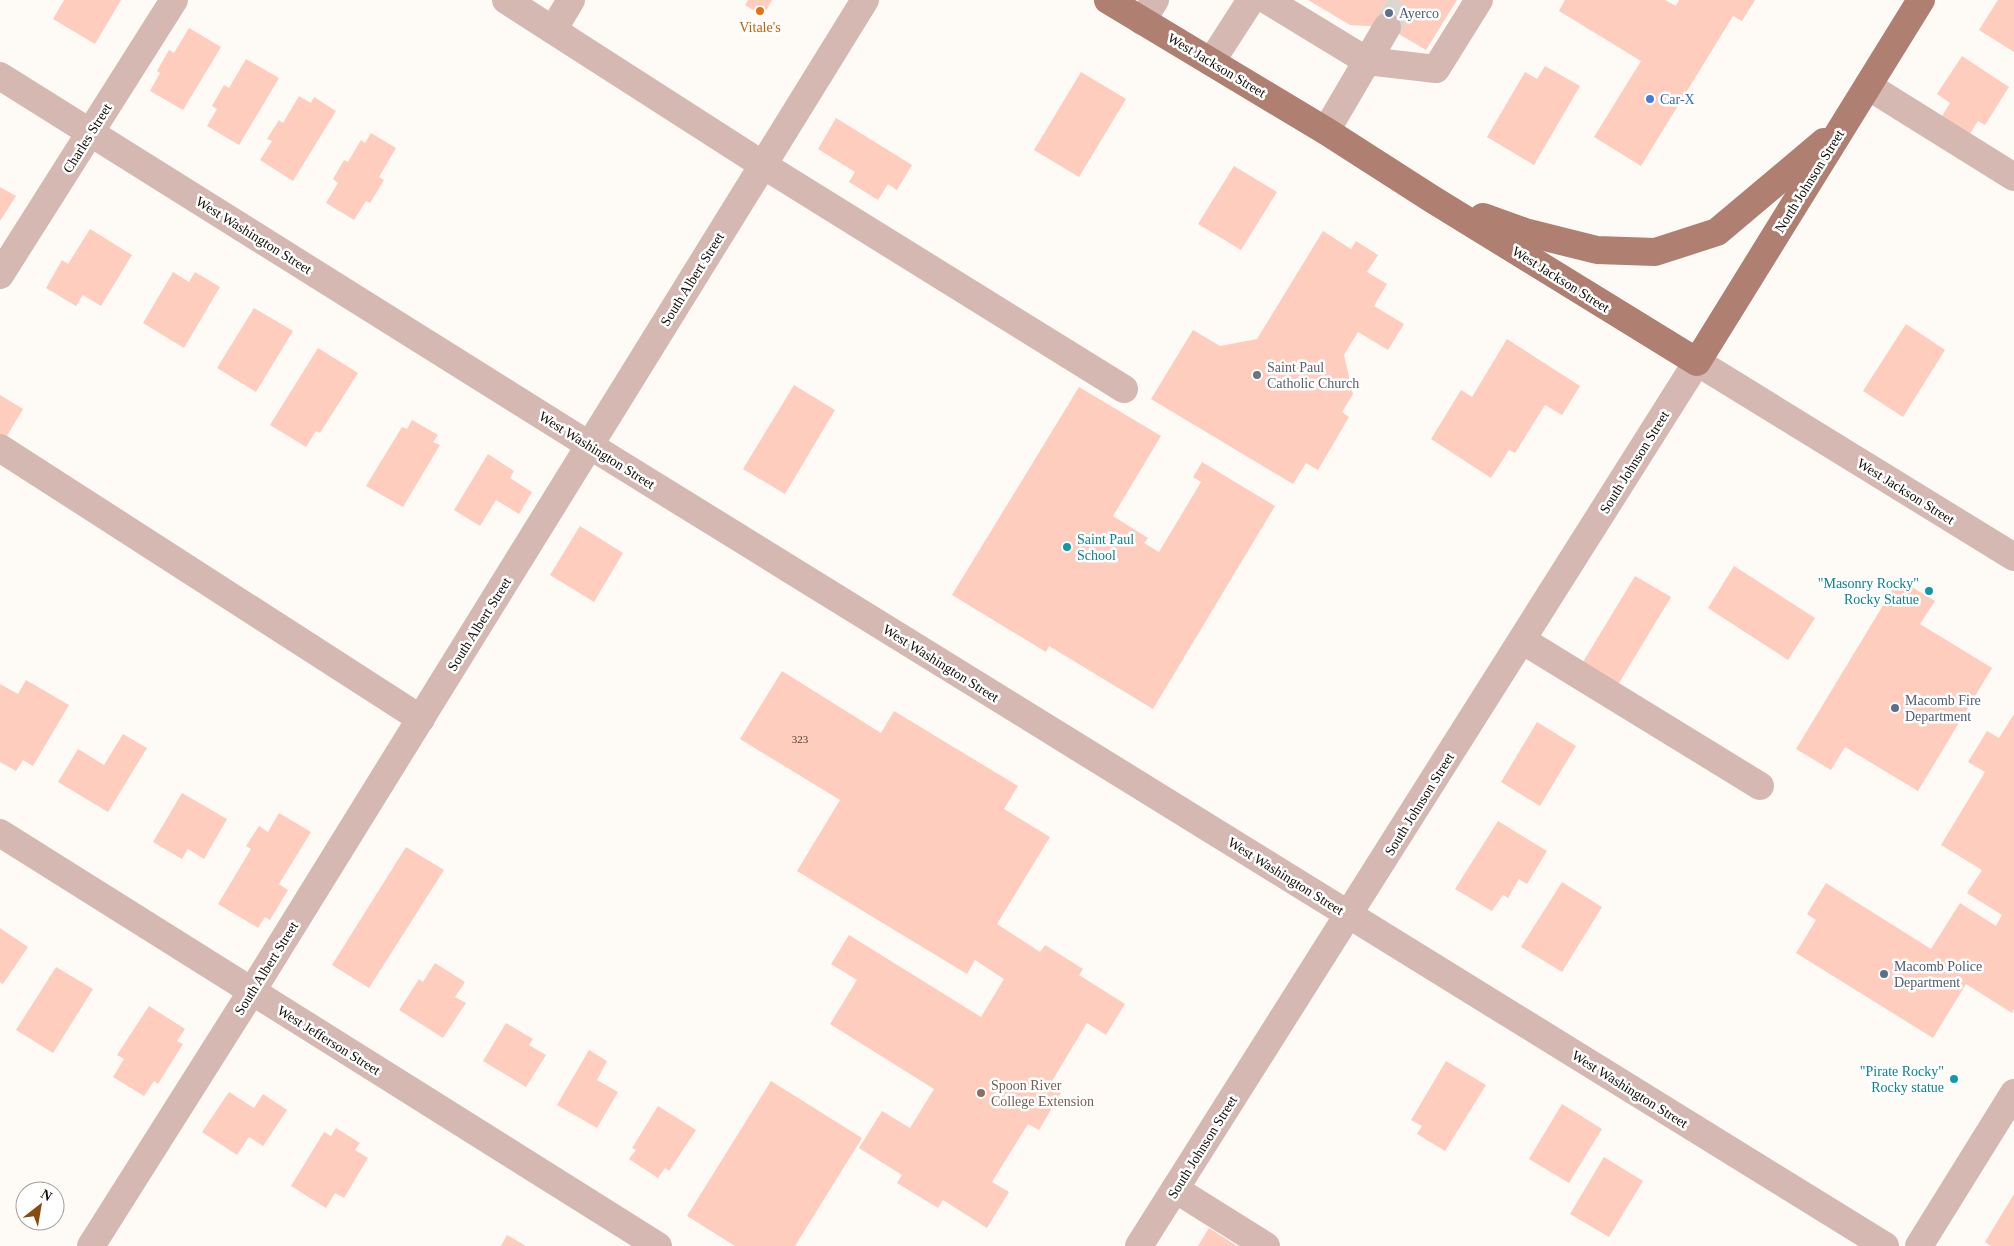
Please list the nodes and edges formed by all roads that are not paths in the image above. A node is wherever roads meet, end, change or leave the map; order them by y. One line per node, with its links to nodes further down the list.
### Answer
1 (174, 0): 19 (street, Charles Street)
2 (506, 0): 12 (street)
3 (570, 0): 12 (street)
4 (865, 0): 20 (street, South Albert Street)
5 (1108, 0): 10 (main road, West Jackson Street)
6 (1251, 0): 13 (street)
7 (1267, 0): 14 (street)
8 (1479, 0): 14 (street)
9 (1921, 0): 16 (main road, North Johnson Street)
10 (1149, 10): 13 (main road, West Jackson Street)
11 (1387, 27): 14 (street)
12 (553, 30): 20 (street)
13 (1211, 62): 18 (main road, West Jackson Street)
14 (1367, 62): 18 (street)
15 (0, 76): 19 (street, West Washington Street)
16 (1868, 86): 17 (main road, North Johnson Street); 21 (street)
17 (1843, 126): 22 (main road); 24 (main road, North Johnson Street)
18 (1326, 131): 22 (main road, West Jackson Street)
19 (91, 133): 23 (street, Charles Street); 26 (street, West Washington Street)
20 (763, 166): 25 (street); 26 (street, South Albert Street)
21 (2014, 177)
22 (1432, 199): 24 (main road, West Jackson Street)
23 (0, 275)
24 (1697, 362): 28 (street, West Jackson Street); 29 (street, South Johnson Street)
25 (1124, 389)
26 (589, 445): 30 (street, South Albert Street); 33 (street, West Washington Street)
27 (0, 448): 30 (street)
28 (2014, 557)
29 (1522, 640): 31 (street); 33 (street, South Johnson Street)
30 (421, 719): 34 (street, South Albert Street)
31 (1760, 786)
32 (0, 834): 34 (street, West Jefferson Street)
33 (1349, 915): 36 (street, South Johnson Street); 41 (street, West Washington Street)
34 (252, 992): 37 (street, South Albert Street); 38 (street, West Jefferson Street)
35 (2014, 1093): 42 (street)
36 (1175, 1189): 39 (street, South Johnson Street); 40 (street)
37 (91, 1246)
38 (658, 1246)
39 (1139, 1246)
40 (1266, 1246)
41 (1885, 1246)
42 (1920, 1246)

